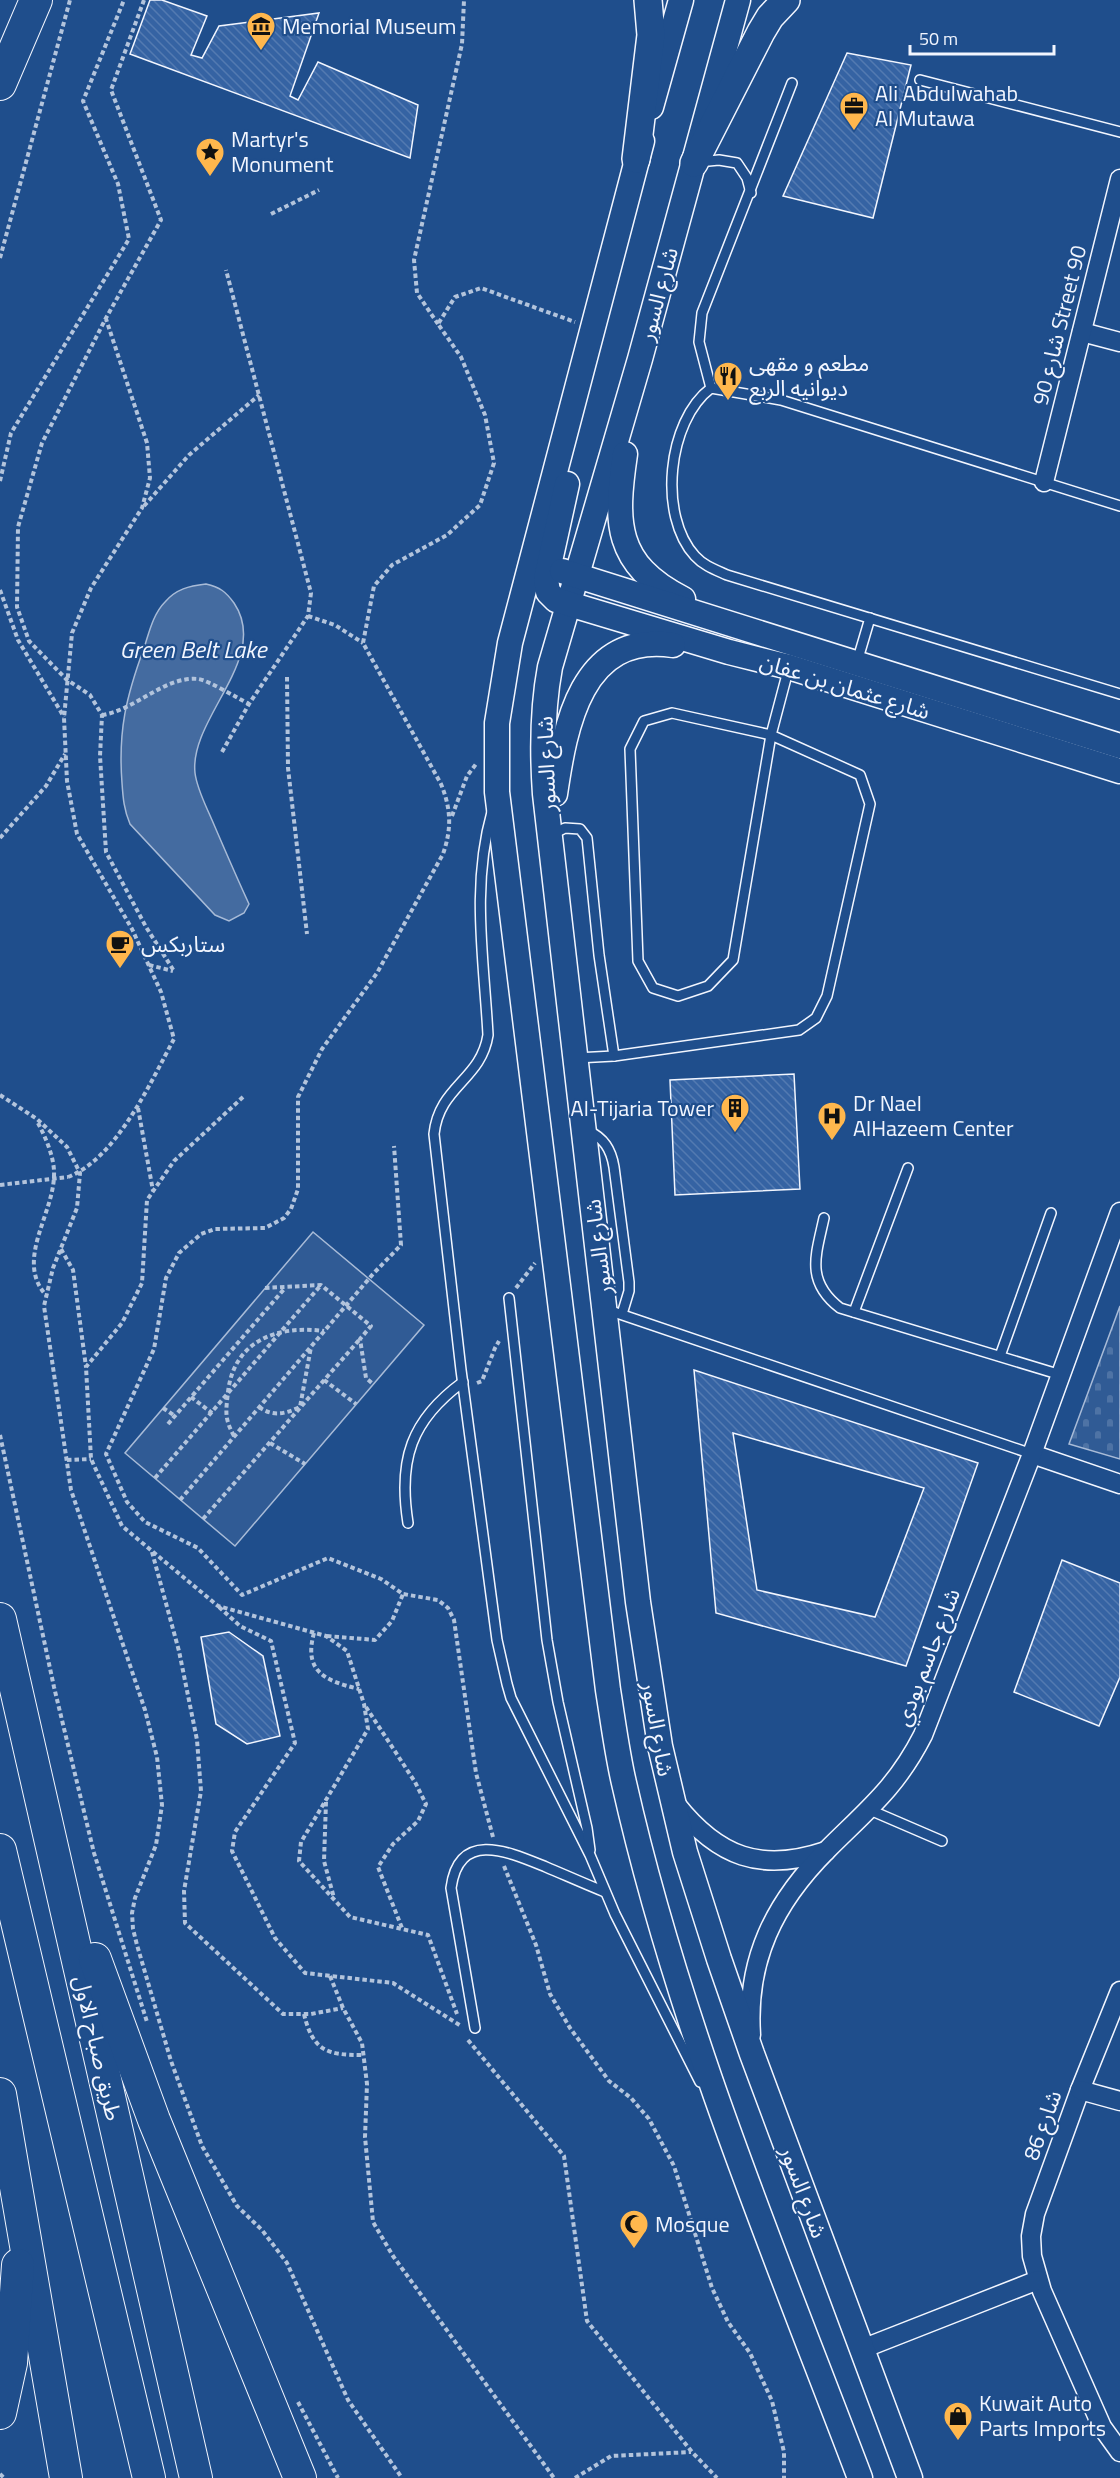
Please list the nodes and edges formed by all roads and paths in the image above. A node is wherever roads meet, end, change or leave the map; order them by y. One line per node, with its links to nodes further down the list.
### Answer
1 (16, 0): 11 (highway)
2 (36, 0): 14 (highway)
3 (70, 0): 22 (path)
4 (124, 0): 33 (path)
5 (144, 0): 24 (path)
6 (464, 0): 25 (path)
7 (648, 0): 16 (main road)
8 (681, 0): 16 (main road, شارع السور)
9 (738, 0): 17 (main road, شارع السور)
10 (786, 0): 17 (main road)
11 (0, 60)
12 (920, 80): 15 (lane)
13 (792, 83): 20 (lane)
14 (0, 84)
15 (1120, 132)
16 (636, 159): 26 (main road, شارع السور)
17 (694, 163): 20 (lane); 29 (main road, شارع السور)
18 (1120, 180): 27 (street, شارع 90 Street 90)
19 (319, 190): 21 (path)
20 (751, 193): 30 (lane)
21 (271, 214)
22 (0, 258)
23 (226, 270): 31 (path)
24 (106, 318): 36 (path); 50 (path)
25 (438, 324): 26 (path); 45 (path)
26 (592, 328): 32 (main road, شارع السور)
27 (1082, 332): 28 (street); 34 (street, شارع 90 Street 90)
28 (1120, 342)
29 (640, 359): 38 (main road, شارع السور); 44 (main road)
30 (711, 388): 34 (lane); 43 (lane)
31 (259, 395): 36 (path); 42 (path)
32 (571, 407): 37 (main road); 41 (main road, شارع السور)
33 (0, 481)
34 (1044, 482): 35 (lane)
35 (1120, 506)
36 (142, 508): 50 (path)
37 (547, 572): 38 (main road, شارع عثمان بن عفان); 40 (main road); 41 (main road)
38 (577, 574): 40 (main road, شارع السور); 44 (main road, شارع عثمان بن عفان)
39 (0, 590): 54 (path)
40 (568, 605): 46 (main road, شارع عثمان بن عفان); 63 (main road, شارع السور)
41 (519, 608): 59 (main road, شارع السور)
42 (308, 616): 45 (path); 52 (path)
43 (870, 618): 47 (lane); 51 (lane)
44 (748, 630): 47 (main road, شارع عثمان بن عفان)
45 (363, 643): 62 (path)
46 (729, 652): 48 (main road, شارع عثمان بن عفان); 63 (main road)
47 (857, 664): 56 (main road, شارع عثمان بن عفان)
48 (789, 667): 55 (lane); 60 (main road, شارع عثمان بن عفان)
49 (287, 677): 65 (path)
50 (66, 680): 53 (path); 54 (path)
51 (1120, 694)
52 (249, 704): 53 (path); 57 (path)
53 (102, 715): 66 (path)
54 (64, 718): 58 (path)
55 (771, 735): 55 (lane); 67 (lane)
56 (1120, 746)
57 (222, 752)
58 (66, 753): 64 (path); 66 (path)
59 (496, 756): 61 (main road, شارع السور); 62 (path)
60 (1120, 771)
61 (497, 792): 81 (main road, شارع السور); 101 (lane)
62 (451, 819): 124 (path)
63 (550, 835): 67 (lane); 68 (main road, شارع السور)
64 (0, 838)
65 (307, 934)
66 (149, 965): 71 (path)
67 (614, 1056): 68 (lane)
68 (576, 1058): 89 (main road, شارع السور)
69 (0, 1095): 72 (path)
70 (243, 1097): 77 (path)
71 (138, 1107): 75 (path); 77 (path)
72 (36, 1119): 75 (path); 86 (path)
73 (394, 1146): 88 (path)
74 (908, 1168): 90 (lane)
75 (80, 1173): 76 (path, bridge); 82 (path)
76 (0, 1185)
77 (153, 1191): 97 (path)
78 (1120, 1212): 98 (street, شارع جاسم بودي)
79 (1051, 1213): 96 (lane)
80 (824, 1218): 90 (lane)
81 (553, 1238): 87 (path); 155 (main road, شارع السور)
82 (61, 1249): 86 (path); 97 (path)
83 (321, 1285): 84 (path); 88 (path); 92 (path)
84 (286, 1287): 85 (path); 103 (path)
85 (265, 1288)
86 (46, 1296): 116 (path)
87 (509, 1298): 91 (lane)
88 (346, 1305): 93 (path); 94 (path)
89 (614, 1312): 114 (lane); 131 (main road, شارع السور)
90 (854, 1312): 96 (lane)
91 (512, 1323): 101 (path); 138 (lane)
92 (282, 1331): 93 (path); 102 (path); 102 (path)
93 (324, 1331): 95 (path)
94 (360, 1339): 99 (path); 100 (path)
95 (311, 1346): 105 (path); 106 (path)
96 (1000, 1356): 98 (lane)
97 (86, 1367): 115 (path)
98 (1060, 1375): 114 (street, شارع جاسم بودي)
99 (324, 1380): 104 (path); 106 (path)
100 (373, 1384)
101 (463, 1385): 122 (lane); 138 (lane)
102 (228, 1394): 108 (path); 112 (path)
103 (191, 1397): 108 (path); 109 (path)
104 (356, 1404)
105 (259, 1407): 106 (path); 112 (path)
106 (300, 1407): 113 (path)
107 (164, 1408): 109 (path)
108 (212, 1413): 118 (path)
109 (175, 1416): 110 (path)
110 (168, 1424)
111 (0, 1435): 148 (path)
112 (234, 1436): 120 (path)
113 (270, 1443): 117 (path); 121 (path)
114 (1032, 1454): 119 (street); 133 (street, شارع جاسم بودي)
115 (92, 1460): 116 (path); 123 (path)
116 (67, 1461): 172 (path)
117 (305, 1464)
118 (155, 1478)
119 (1120, 1484)
120 (180, 1500)
121 (203, 1519)
122 (408, 1523)
123 (152, 1551): 125 (path); 146 (path)
124 (403, 1594): 128 (path); 135 (path)
125 (218, 1606): 127 (path); 143 (path)
126 (0, 1619): 139 (highway, طريق صباح الاول)
127 (314, 1633): 128 (path); 129 (path)
128 (326, 1636): 129 (path)
129 (360, 1689): 130 (path)
130 (364, 1704): 132 (path); 142 (path)
131 (671, 1798): 137 (street, شارع جاسم بودي); 150 (main road, شارع السور)
132 (326, 1801): 141 (path); 141 (path)
133 (870, 1810): 134 (lane); 137 (street, شارع جاسم بودي)
134 (942, 1841)
135 (496, 1849): 140 (lane); 147 (lane); 176 (path)
136 (0, 1850): 167 (highway)
137 (826, 1851): 150 (street, شارع جاسم بودي)
138 (590, 1855): 140 (lane)
139 (56, 1864): 159 (highway); 168 (highway, طريق صباح الاول)
140 (605, 1892): 155 (lane)
141 (334, 1899): 142 (path)
142 (402, 1929): 143 (path)
143 (330, 1976): 145 (path)
144 (1120, 1991): 152 (street, شارع 86)
145 (343, 2008): 146 (path); 151 (path)
146 (304, 2014): 151 (path)
147 (474, 2028)
148 (150, 2032)
149 (466, 2038): 162 (path)
150 (752, 2054): 158 (main road, شارع السور)
151 (363, 2055): 173 (path)
152 (1080, 2090): 154 (street); 157 (street, شارع 86)
153 (0, 2094): 156 (highway)
154 (1120, 2101)
155 (729, 2138): 177 (main road, شارع السور)
156 (22, 2213): 161 (highway); 166 (highway)
157 (1038, 2280): 158 (street); 163 (street, شارع 86)
158 (862, 2349): 178 (main road, شارع السور)
159 (258, 2374): 169 (highway); 170 (highway)
160 (295, 2395): 171 (path)
161 (0, 2413)
162 (692, 2452): 174 (path); 175 (path)
163 (1120, 2452)
164 (0, 2474): 165 (path)
165 (4, 2478)
166 (66, 2478)
167 (149, 2478)
168 (196, 2478)
169 (300, 2478)
170 (317, 2478)
171 (338, 2478)
172 (402, 2478)
173 (554, 2478)
174 (576, 2478)
175 (717, 2478)
176 (784, 2478)
177 (860, 2478)
178 (910, 2478)

